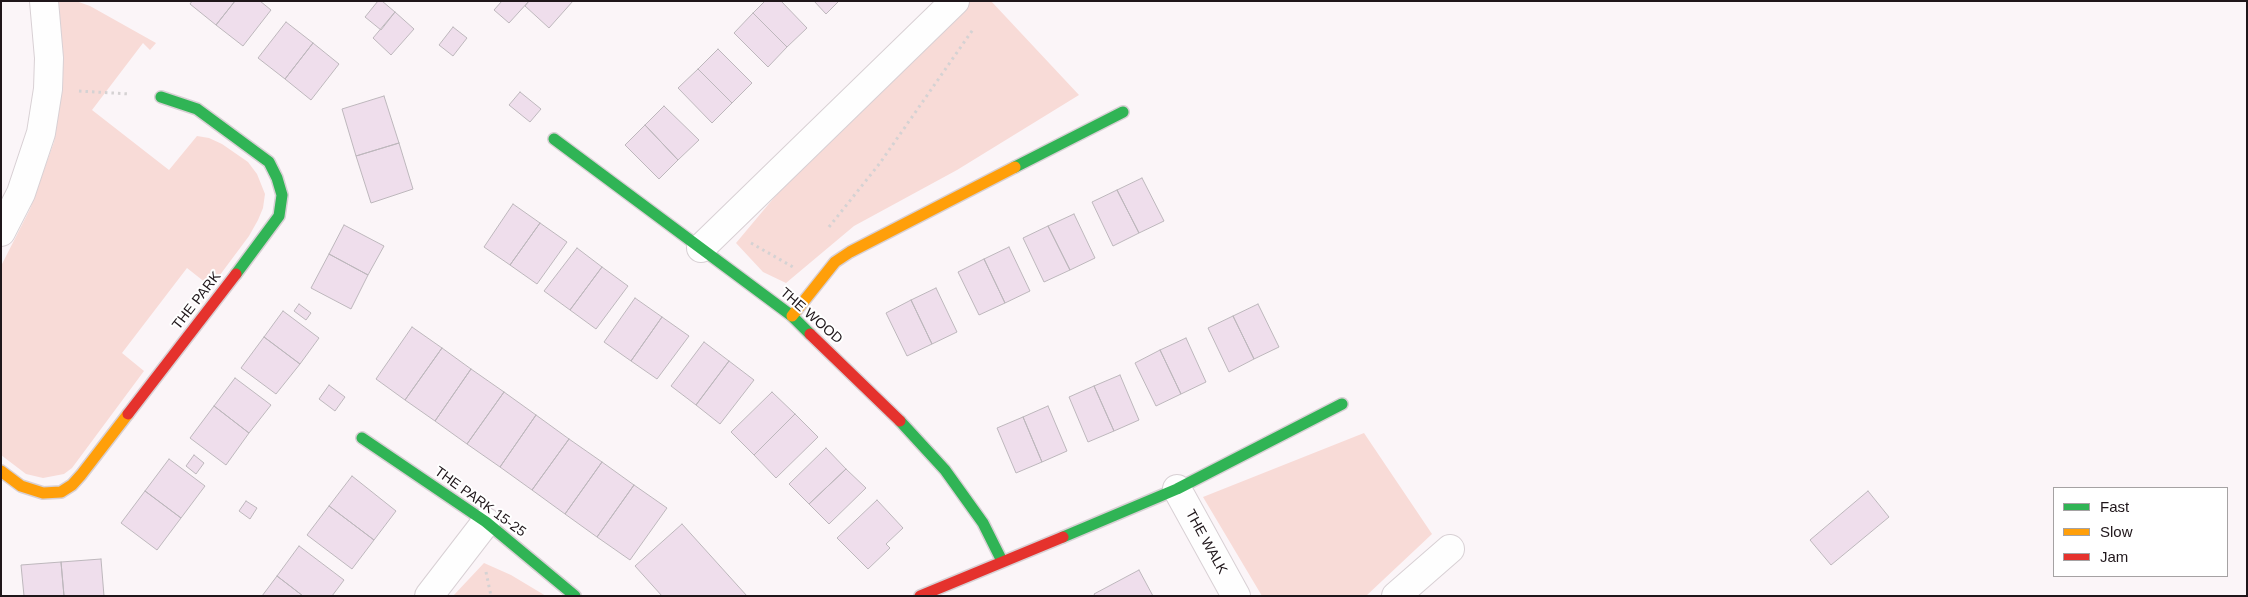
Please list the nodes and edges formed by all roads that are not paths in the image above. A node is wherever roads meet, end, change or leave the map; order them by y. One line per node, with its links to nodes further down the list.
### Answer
1 (44, 1): 6 (street)
2 (955, 1): 7 (street)
3 (161, 97): 11 (street, THE PARK)
4 (1123, 112): 8 (street)
5 (554, 139): 7 (street, THE WOOD)
6 (1, 232)
7 (701, 248): 8 (street, THE WOOD)
8 (792, 316): 15 (street, THE WOOD)
9 (1342, 404): 12 (street)
10 (362, 438): 13 (street, THE PARK 15-25)
11 (1, 471)
12 (1176, 488): 15 (street); 19 (street, THE WALK)
13 (486, 522): 16 (street); 17 (street, THE PARK 15-25)
14 (1450, 549): 20 (street)
15 (1002, 561): 18 (street)
16 (429, 596)
17 (575, 596)
18 (920, 596)
19 (1236, 596)
20 (1396, 596)

